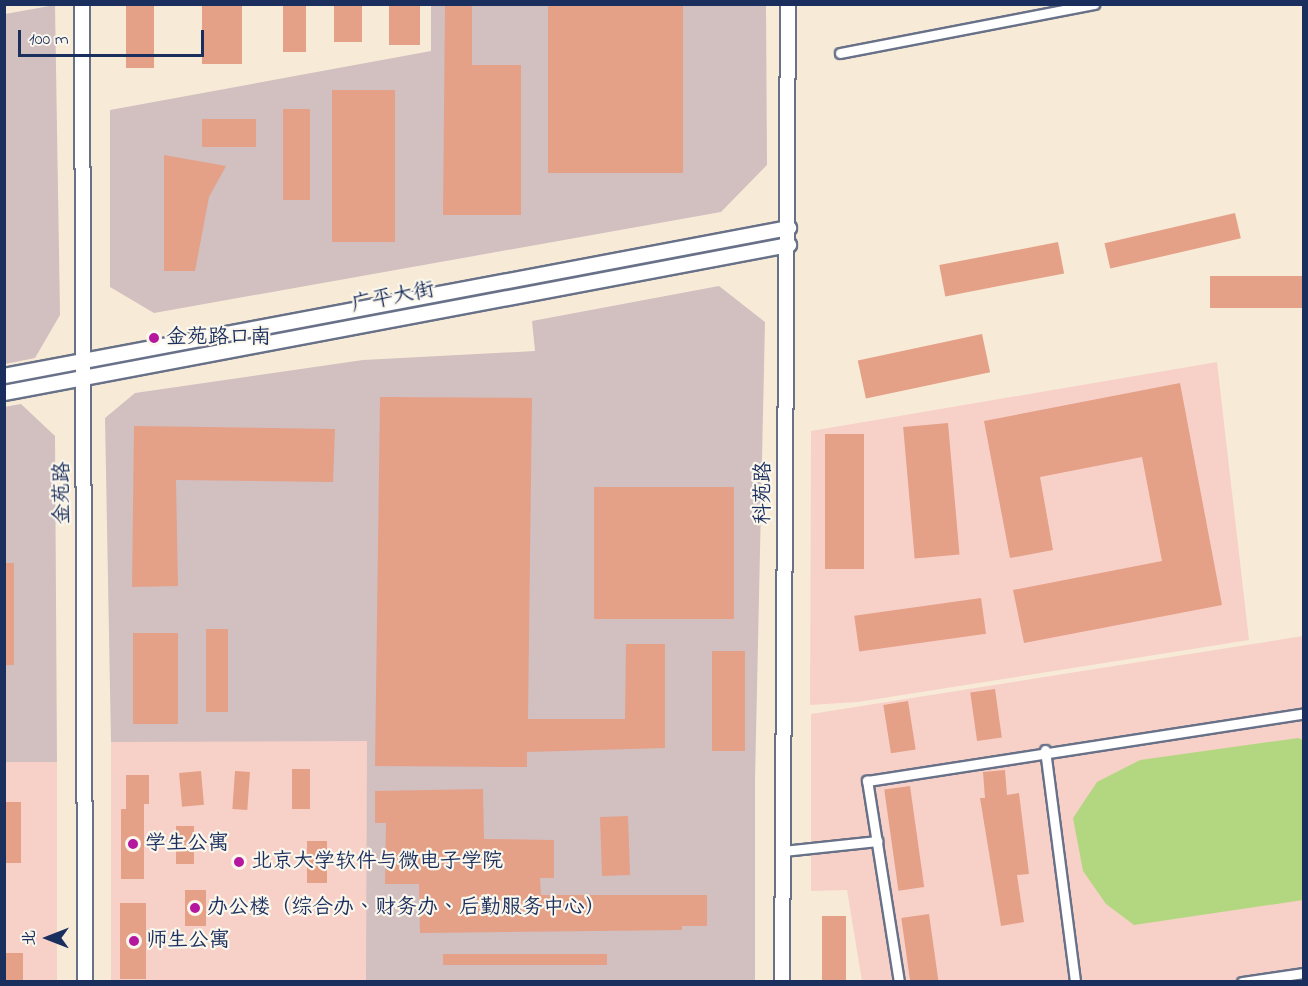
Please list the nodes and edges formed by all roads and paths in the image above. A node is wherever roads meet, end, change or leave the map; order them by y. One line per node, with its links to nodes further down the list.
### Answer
1 (82, 4): 7 (street, 金苑路)
2 (788, 4): 5 (street, 科苑路)
3 (1094, 4): 4 (street)
4 (840, 53)
5 (789, 228): 6 (street, 科苑路); 7 (street, 广平大街)
6 (789, 245): 9 (street, 广平大街); 14 (street, 科苑路)
7 (83, 361): 8 (street, 广平大街); 9 (street, 金苑路)
8 (4, 376)
9 (83, 378): 10 (street, 广平大街); 16 (street, 金苑路)
10 (4, 393)
11 (1304, 712): 12 (street)
12 (1045, 750): 13 (street); 19 (street)
13 (877, 841): 14 (street); 18 (street)
14 (783, 851): 17 (street, 科苑路)
15 (1304, 973): 20 (street)
16 (85, 981)
17 (782, 981)
18 (899, 981)
19 (1075, 981)
20 (1242, 981)

